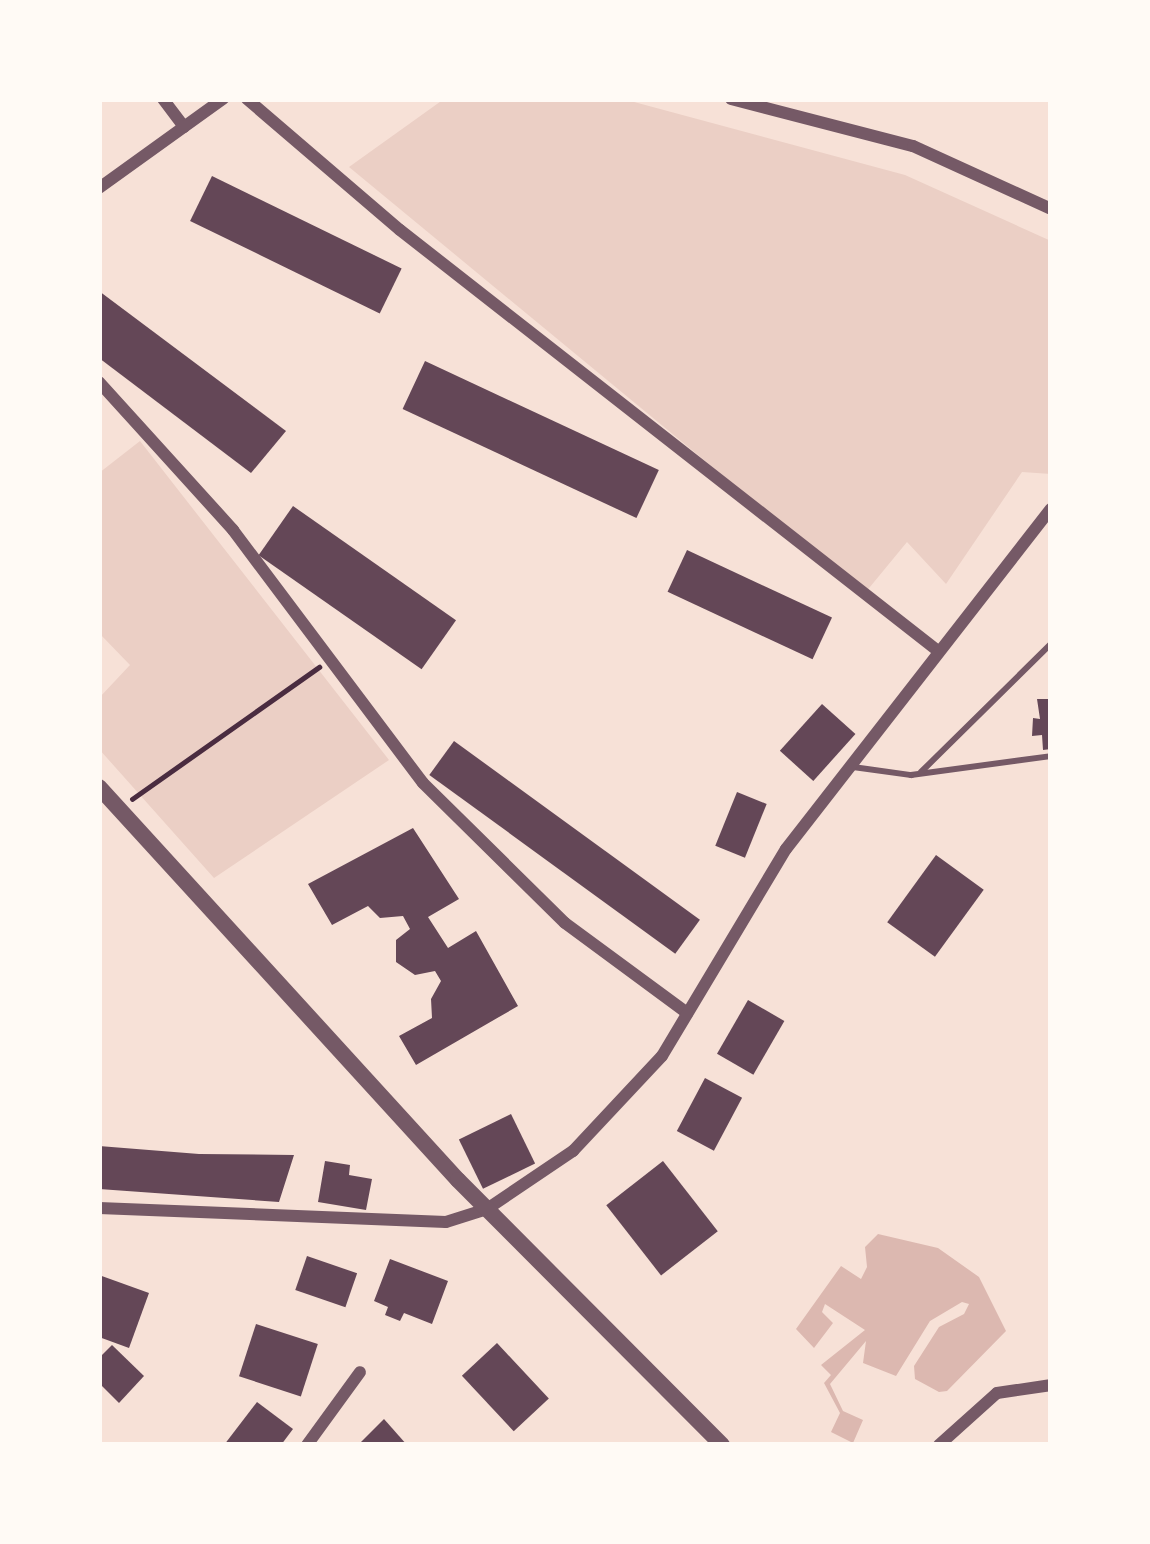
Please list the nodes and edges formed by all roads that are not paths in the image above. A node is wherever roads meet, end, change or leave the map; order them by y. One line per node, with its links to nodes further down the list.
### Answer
1 (163, 99): 5 (street)
2 (223, 99): 5 (street)
3 (247, 99): 11 (street)
4 (731, 99): 7 (street)
5 (184, 127): 6 (street)
6 (99, 188)
7 (1051, 209)
8 (99, 382): 16 (street)
9 (1051, 509): 11 (street)
10 (1051, 644): 14 (lane)
11 (938, 652): 13 (street)
12 (1051, 756): 14 (lane)
13 (848, 766): 14 (lane); 16 (street)
14 (920, 774)
15 (99, 787): 18 (street)
16 (688, 1013): 18 (street)
17 (99, 1208): 18 (street)
18 (487, 1209): 22 (street)
19 (360, 1372): 21 (street)
20 (1051, 1384): 23 (street)
21 (307, 1445)
22 (722, 1445)
23 (939, 1445)

